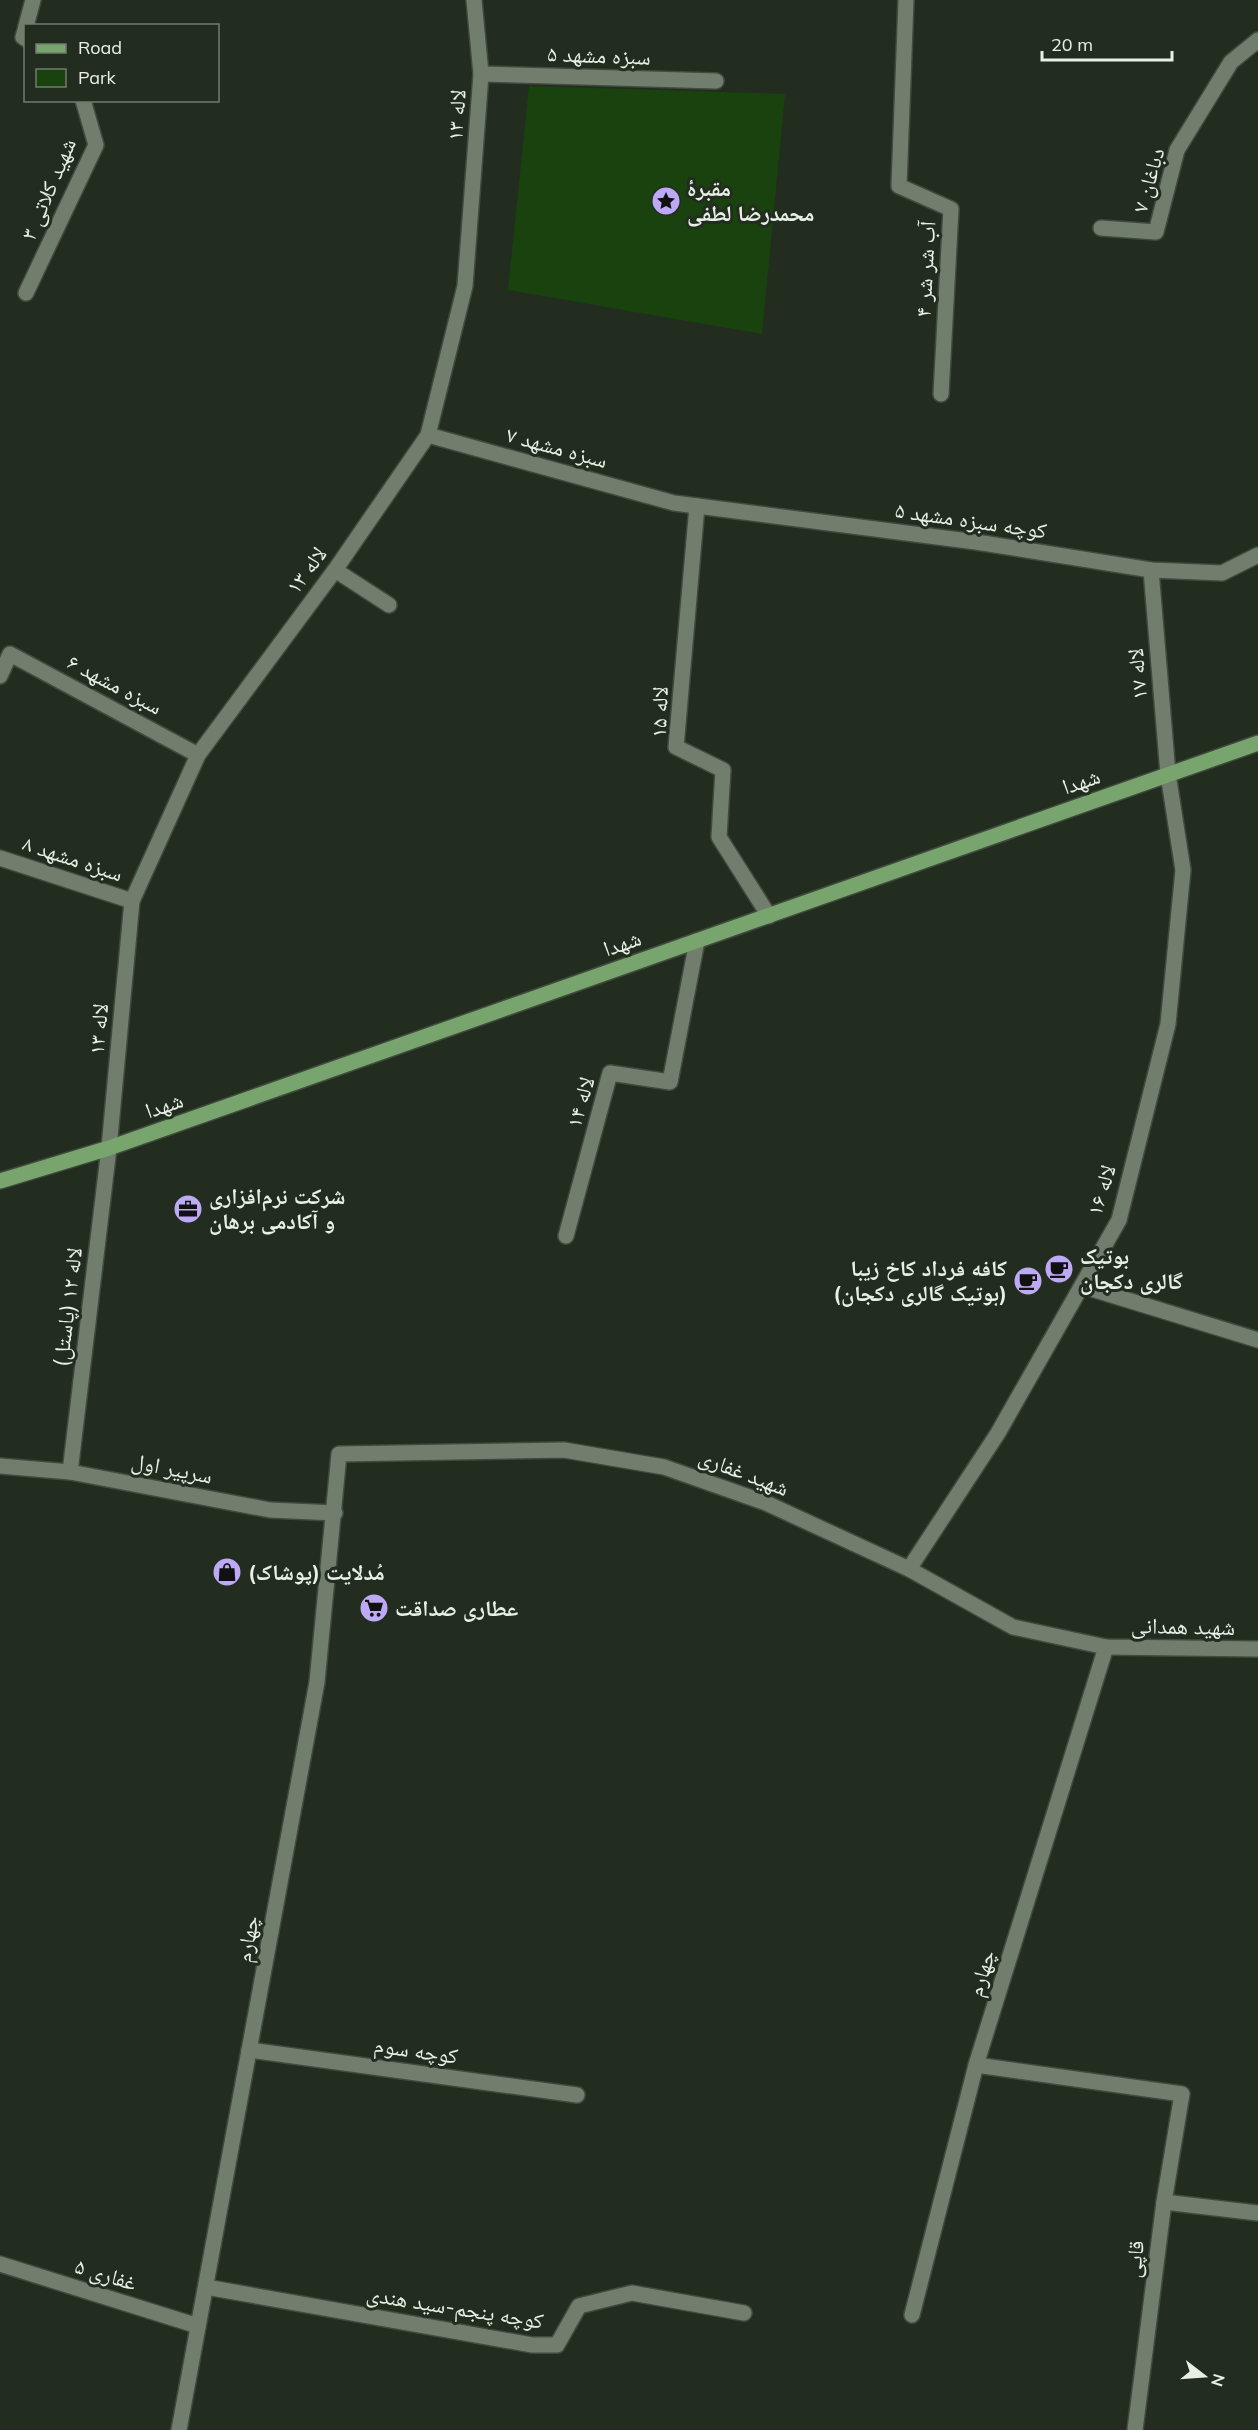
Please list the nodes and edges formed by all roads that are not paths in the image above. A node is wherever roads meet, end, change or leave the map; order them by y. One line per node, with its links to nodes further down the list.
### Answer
1 (33, 0): 4 (street)
2 (474, 0): 6 (street, لاله ۱۳)
3 (906, 0): 11 (street, ۴ آب شر شر)
4 (27, 24)
5 (1258, 40): 9 (street, ۷ دباغان)
6 (481, 74): 7 (street, ۵ سبزه مشهد); 12 (street, لاله ۱۳)
7 (716, 81)
8 (83, 102): 10 (street, ۳ شهید کلاتی)
9 (1101, 228)
10 (26, 293)
11 (941, 394)
12 (428, 435): 13 (street, ۷ سبزه مشهد); 16 (street, لاله ۱۳)
13 (674, 503): 14 (street, کوچه سبزه مشهد ۵)
14 (697, 506): 17 (street, کوچه سبزه مشهد ۵); 25 (street, ۱۵ لاله)
15 (1258, 555): 17 (street, کوچه سبزه مشهد ۵)
16 (335, 570): 18 (street); 21 (street, لاله ۱۳)
17 (1150, 570): 22 (street, ۱۷ لاله)
18 (389, 605)
19 (0, 676): 21 (street, ۶ سبزه مشهد)
20 (1258, 742): 22 (main road, شهدا)
21 (198, 754): 24 (street, لاله ۱۳)
22 (1168, 774): 25 (main road, شهدا); 30 (street, لاله ۱۶)
23 (0, 858): 24 (street, ۸ سبزه مشهد)
24 (132, 901): 27 (street, لاله ۱۳)
25 (769, 916): 26 (main road, شهدا)
26 (698, 941): 27 (main road, شهدا); 29 (street, ۱۴ لاله)
27 (109, 1148): 28 (main road, شهدا); 34 (street, لاله ۱۲ (پاستل))
28 (0, 1181)
29 (566, 1236)
30 (1082, 1286): 31 (street); 36 (street, لاله ۱۶)
31 (1258, 1340)
32 (339, 1454): 35 (street, چهارم); 36 (street, شهید غفاری)
33 (0, 1466): 34 (street, سرپیر اول)
34 (70, 1472): 35 (street, سرپیر اول)
35 (335, 1513): 39 (street, چهارم)
36 (909, 1569): 37 (street, شهید غفاری)
37 (1106, 1647): 38 (street, شهید همدانی); 40 (street, چهارم)
38 (1258, 1649)
39 (249, 2050): 41 (street, کوچه سوم); 45 (street, چهارم)
40 (976, 2066): 42 (street, قاپی); 47 (street, چهارم)
41 (577, 2095)
42 (1164, 2202): 43 (street); 50 (street, قاپی)
43 (1258, 2213)
44 (0, 2264): 48 (street, غفاری ۵)
45 (206, 2287): 46 (street, کوچه پنجم-سید هندی); 48 (street, چهارم)
46 (744, 2313)
47 (912, 2315)
48 (198, 2326): 49 (street, چهارم)
49 (179, 2430)
50 (1135, 2430)

